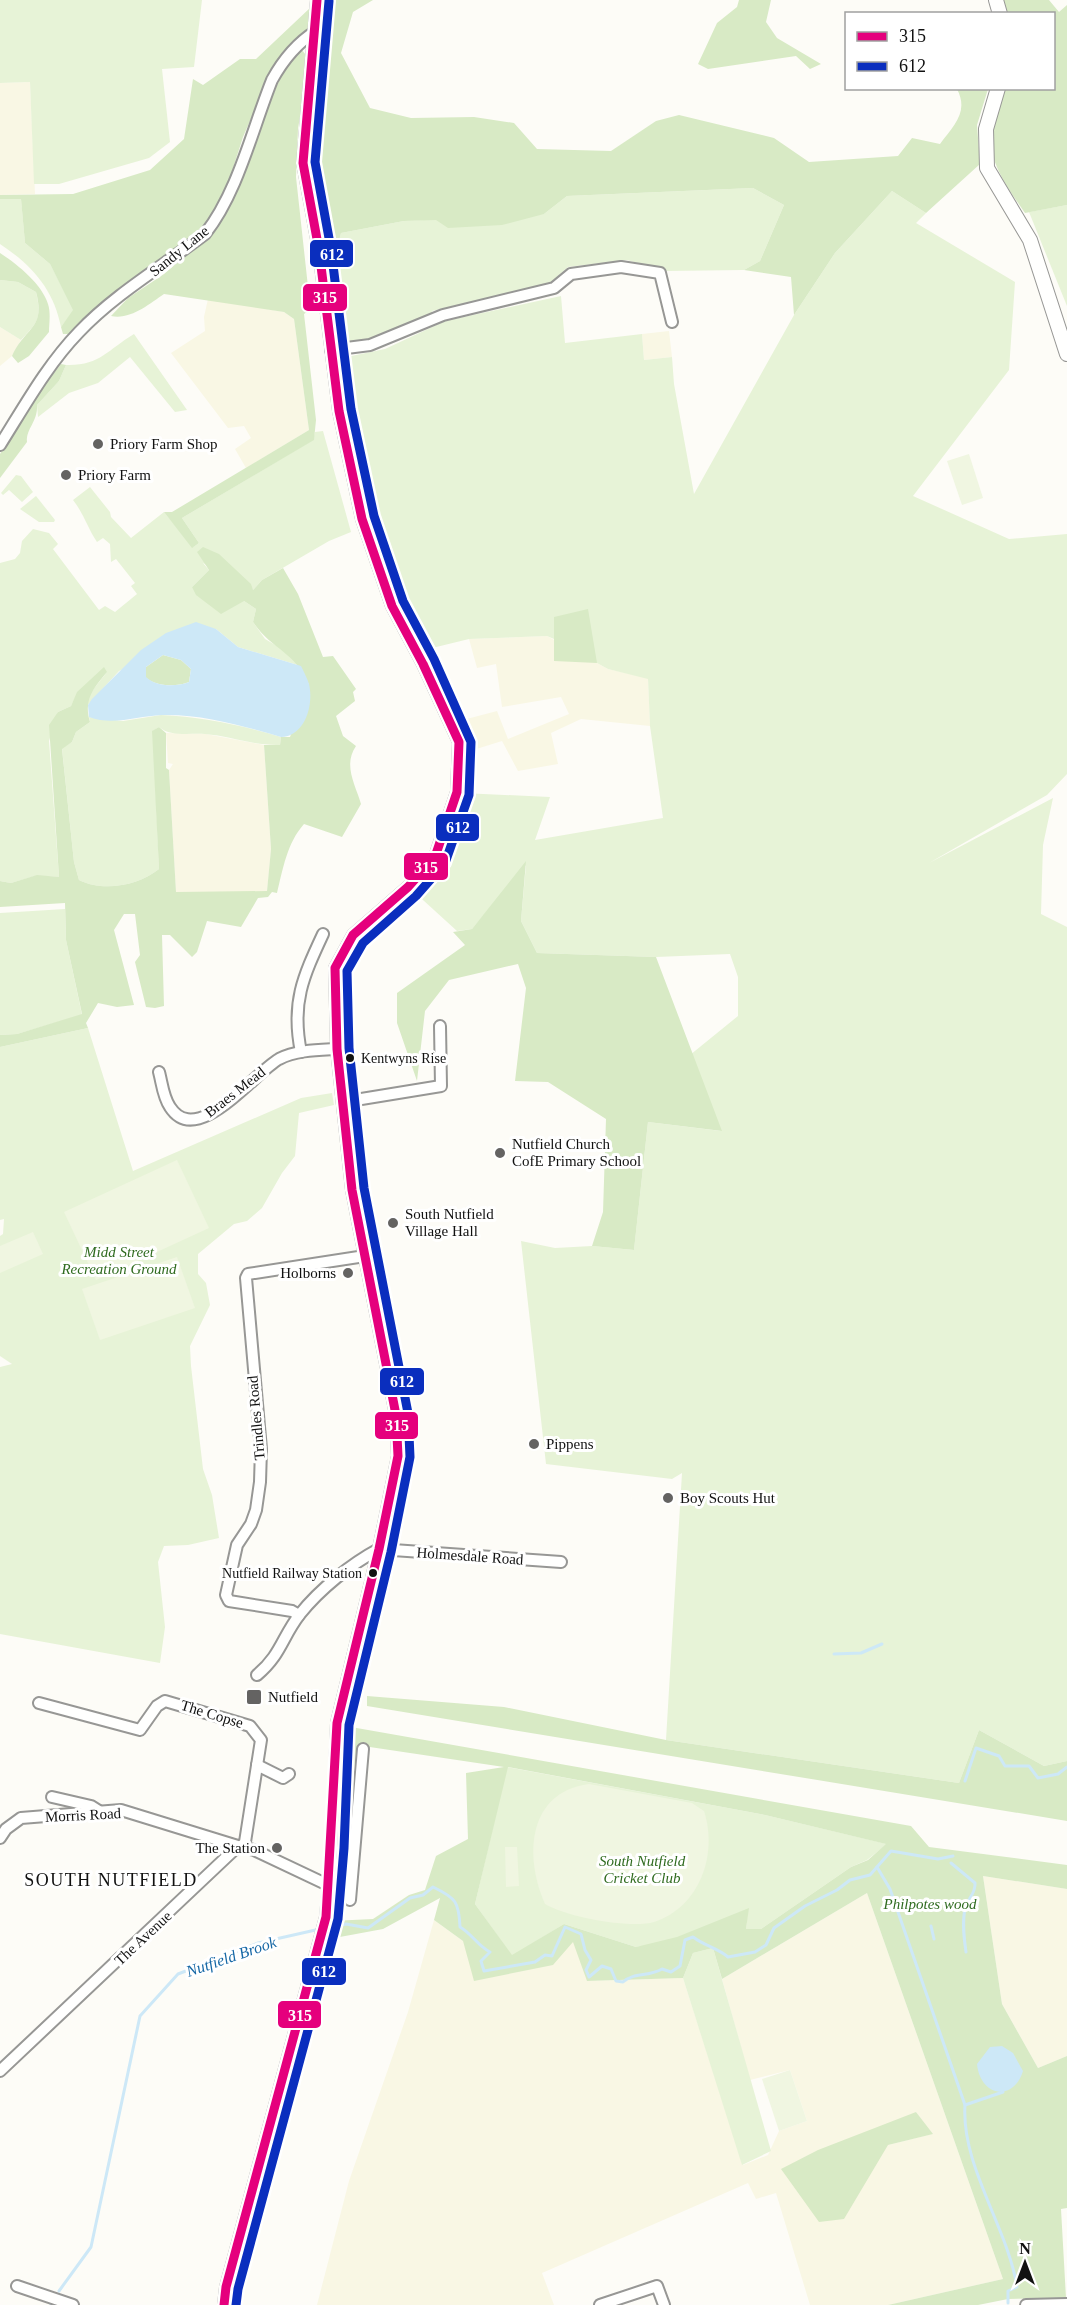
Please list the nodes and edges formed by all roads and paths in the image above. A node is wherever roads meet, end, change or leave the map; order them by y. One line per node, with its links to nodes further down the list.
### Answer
1 (317, 0): 2 (street)
2 (316, 31): 5 (street); 7 (street, Sandy Lane)
3 (997, 90): 6 (street)
4 (672, 322): 5 (street)
5 (331, 350): 10 (street)
6 (1067, 354)
7 (0, 445)
8 (323, 934): 11 (street)
9 (440, 1026): 13 (street)
10 (338, 1049): 11 (street, Braes Mead); 13 (street)
11 (301, 1052): 12 (street, Braes Mead)
12 (159, 1072)
13 (343, 1102): 14 (street)
14 (365, 1256): 15 (street); 17 (street, Trindles Road)
15 (379, 1549): 16 (street, Holmesdale Road); 17 (street); 27 (street)
16 (561, 1562)
17 (299, 1615): 18 (street)
18 (257, 1675)
19 (39, 1703): 21 (street, The Copse)
20 (363, 1749): 28 (street)
21 (257, 1765): 22 (street); 26 (street)
22 (289, 1774)
23 (52, 1797): 24 (street)
24 (102, 1813): 25 (street, Morris Road); 26 (street, Morris Road)
25 (0, 1838)
26 (241, 1847): 29 (street); 31 (street, The Avenue)
27 (332, 1848): 28 (street); 29 (street)
28 (354, 1855): 30 (street)
29 (330, 1886): 35 (street)
30 (350, 1900)
31 (0, 2071)
32 (17, 2286): 34 (street)
33 (1067, 2304): 38 (street)
34 (73, 2305)
35 (224, 2305)
36 (600, 2305): 37 (street)
37 (664, 2305)
38 (1026, 2305)

